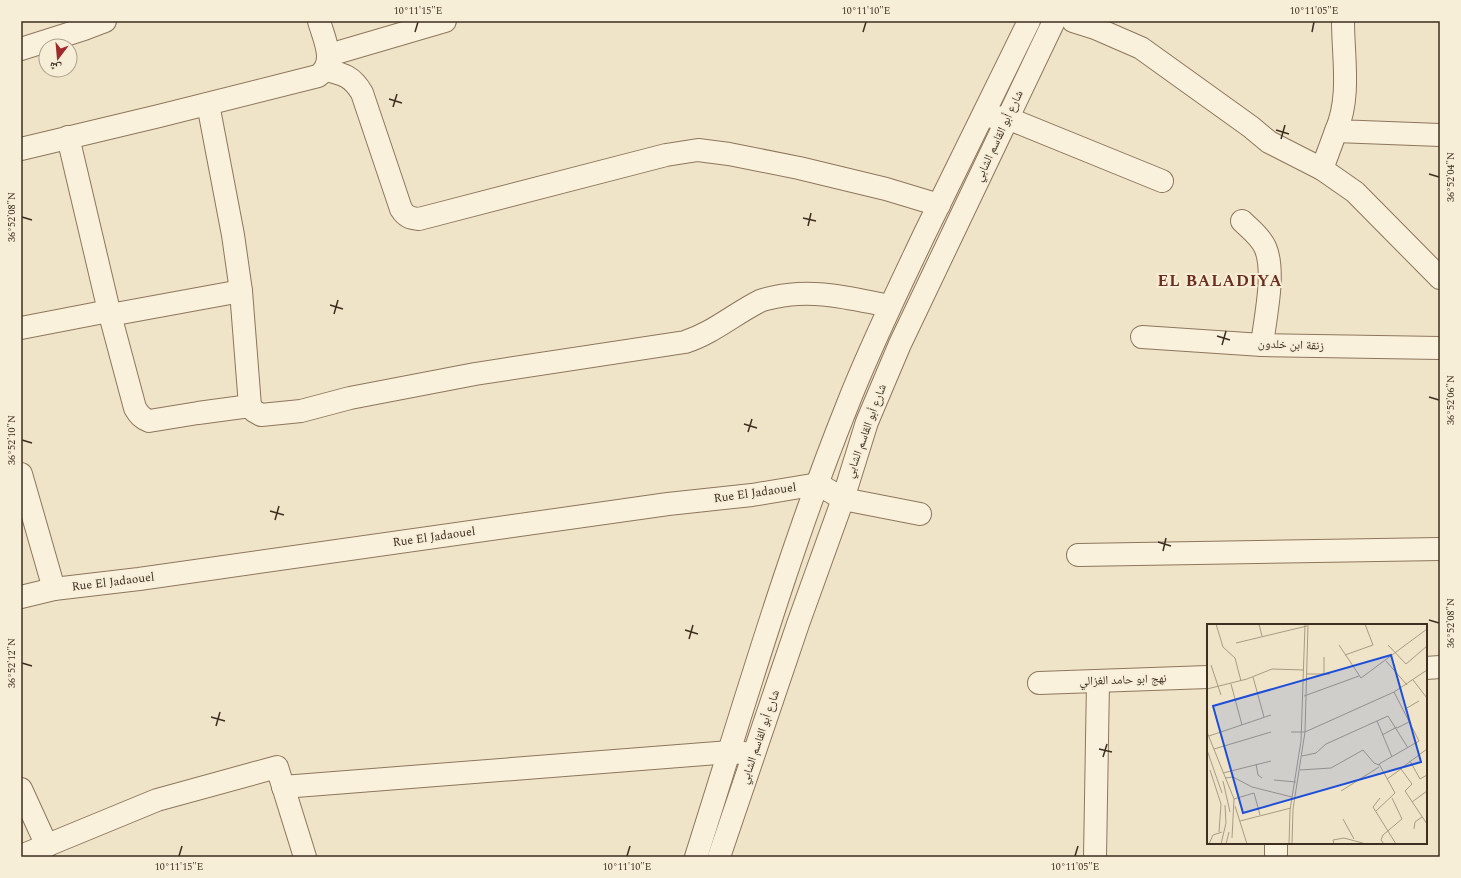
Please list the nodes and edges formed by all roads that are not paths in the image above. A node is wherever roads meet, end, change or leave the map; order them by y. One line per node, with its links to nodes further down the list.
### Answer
1 (105, 21): 8 (street)
2 (319, 21): 10 (street)
3 (445, 21): 10 (street)
4 (1029, 21): 12 (street, شارع أبو القاسم الشابي)
5 (1054, 21): 13 (street, شارع أبو القاسم الشابي)
6 (1073, 21): 18 (street)
7 (1342, 21): 14 (street)
8 (83, 25): 9 (street)
9 (21, 49)
10 (327, 62): 11 (street); 20 (street)
11 (208, 104): 16 (street); 23 (street)
12 (982, 116): 13 (street); 20 (street, شارع أبو القاسم الشابي)
13 (1007, 118): 19 (street); 33 (street, شارع أبو القاسم الشابي)
14 (1336, 131): 15 (street); 18 (street)
15 (1440, 135)
16 (68, 137): 17 (street); 25 (street)
17 (21, 149)
18 (1322, 169): 22 (street)
19 (1162, 181)
20 (939, 205): 24 (street, شارع أبو القاسم الشابي)
21 (1242, 221): 28 (street)
22 (1440, 278)
23 (241, 291): 25 (street); 30 (street)
24 (890, 306): 30 (street); 32 (street, شارع أبو القاسم الشابي)
25 (109, 313): 26 (street); 30 (street)
26 (21, 328)
27 (1142, 337): 28 (street, زنقة ابن خلدون)
28 (1262, 345): 29 (street, زنقة ابن خلدون)
29 (1440, 348)
30 (250, 406)
31 (21, 474): 37 (street)
32 (818, 484): 33 (street); 37 (street, Rue El Jadaouel); 44 (street, شارع أبو القاسم الشابي)
33 (843, 499): 34 (street); 45 (street, شارع أبو القاسم الشابي)
34 (920, 514)
35 (1440, 549): 36 (street)
36 (1078, 555)
37 (54, 589): 38 (street, Rue El Jadaouel)
38 (21, 597)
39 (1440, 667): 40 (street)
40 (1427, 668)
41 (1207, 677): 42 (street, نهج ابو حامد الغزالي)
42 (1098, 682): 43 (street, نهج ابو حامد الغزالي); 54 (street)
43 (1039, 683)
44 (730, 752): 45 (street); 46 (street); 52 (street, شارع أبو القاسم الشابي)
45 (754, 754): 53 (street, شارع أبو القاسم الشابي)
46 (283, 786): 49 (street); 51 (street)
47 (21, 789): 49 (street)
48 (1276, 844): 55 (street)
49 (47, 846): 50 (street)
50 (21, 856)
51 (305, 857)
52 (696, 857)
53 (719, 857)
54 (1094, 857)
55 (1276, 857)

